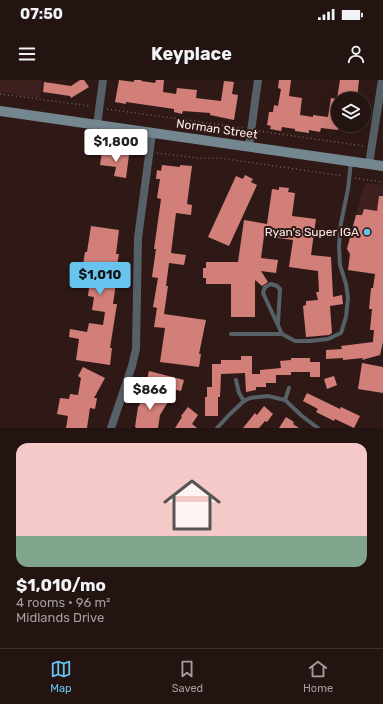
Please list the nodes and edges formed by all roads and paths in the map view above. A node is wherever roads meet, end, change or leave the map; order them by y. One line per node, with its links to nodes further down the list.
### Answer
1 (103, 80): 5 (street)
2 (258, 80): 8 (street)
3 (382, 80): 11 (street)
4 (0, 94): 5 (path)
5 (99, 108): 7 (street); 8 (path)
6 (0, 111): 7 (main road, Norman Street)
7 (97, 125): 9 (main road, Norman Street)
8 (251, 130): 10 (street); 11 (path)
9 (152, 133): 10 (main road, Norman Street); 25 (street)
10 (249, 146): 13 (main road, Norman Street)
11 (372, 147): 14 (street)
12 (220, 158): 16 (path)
13 (352, 162): 14 (main road, Norman Street); 16 (lane)
14 (369, 164): 15 (main road, Norman Street)
15 (383, 166)
16 (350, 177): 17 (path); 20 (lane)
17 (383, 182)
18 (278, 323): 18 (lane); 20 (lane)
19 (231, 334): 20 (lane)
20 (282, 334)
21 (236, 380): 24 (lane)
22 (289, 388): 23 (lane)
23 (285, 400): 24 (lane); 27 (lane)
24 (244, 401): 26 (lane)
25 (111, 428)
26 (217, 428)
27 (318, 428)

